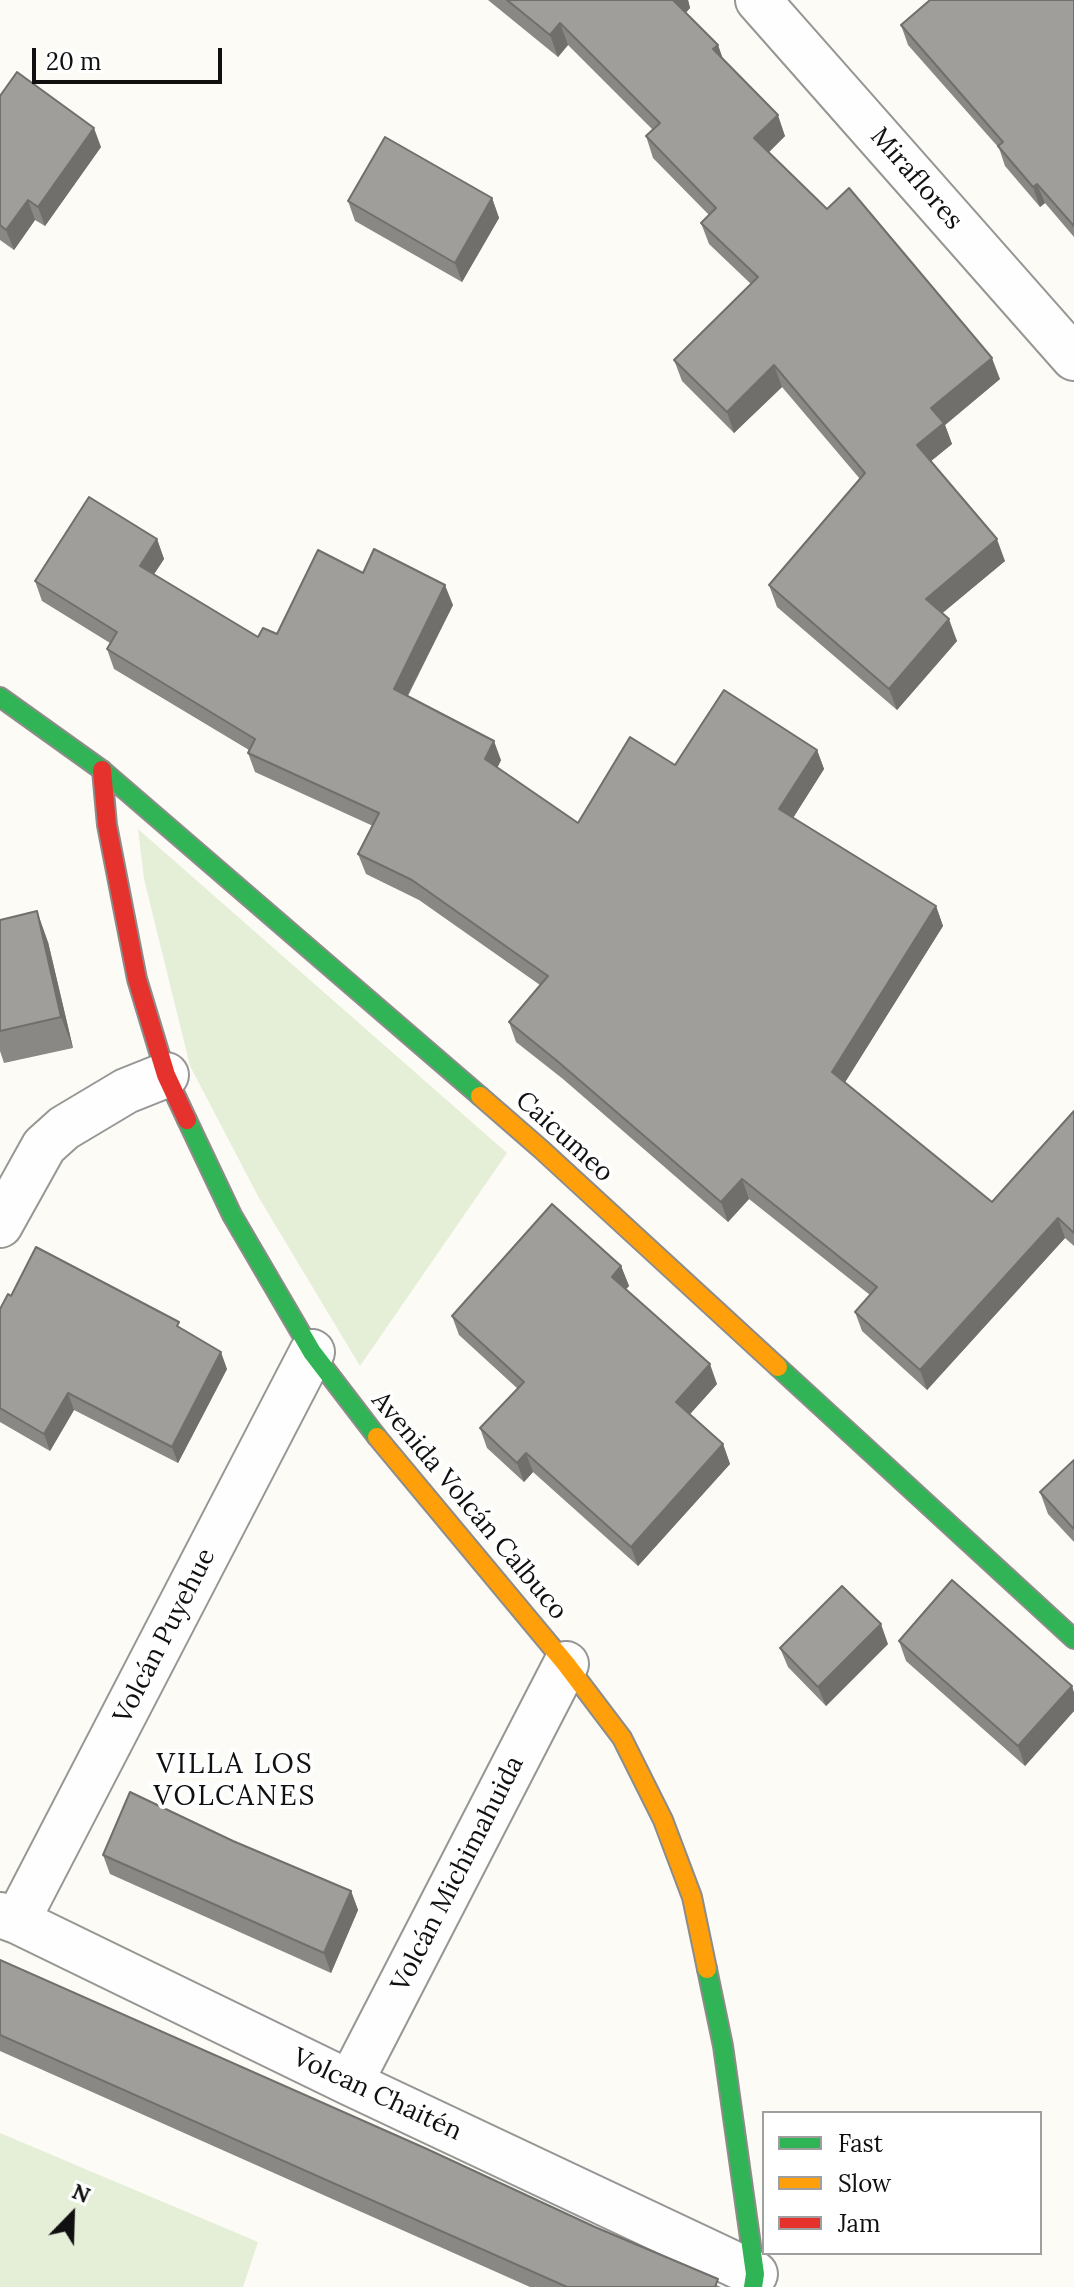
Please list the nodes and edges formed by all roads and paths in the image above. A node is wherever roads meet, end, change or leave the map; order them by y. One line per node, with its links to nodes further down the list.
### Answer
1 (758, 0): 2 (street, Miraflores)
2 (1074, 358)
3 (0, 697): 4 (street, Caicumeo)
4 (102, 770): 5 (street, Avenida Volcán Calbuco); 8 (street, Caicumeo)
5 (166, 1075): 6 (street); 7 (street, Avenida Volcán Calbuco)
6 (0, 1225)
7 (312, 1352): 9 (street, Avenida Volcán Calbuco); 10 (street, Volcán Puyehue)
8 (1074, 1639)
9 (566, 1664): 11 (street, Volcán Michimahuida); 12 (street, Avenida Volcán Calbuco)
10 (8, 1918): 11 (street, Volcan Chaitén)
11 (350, 2083): 12 (street, Volcan Chaitén)
12 (754, 2280)

